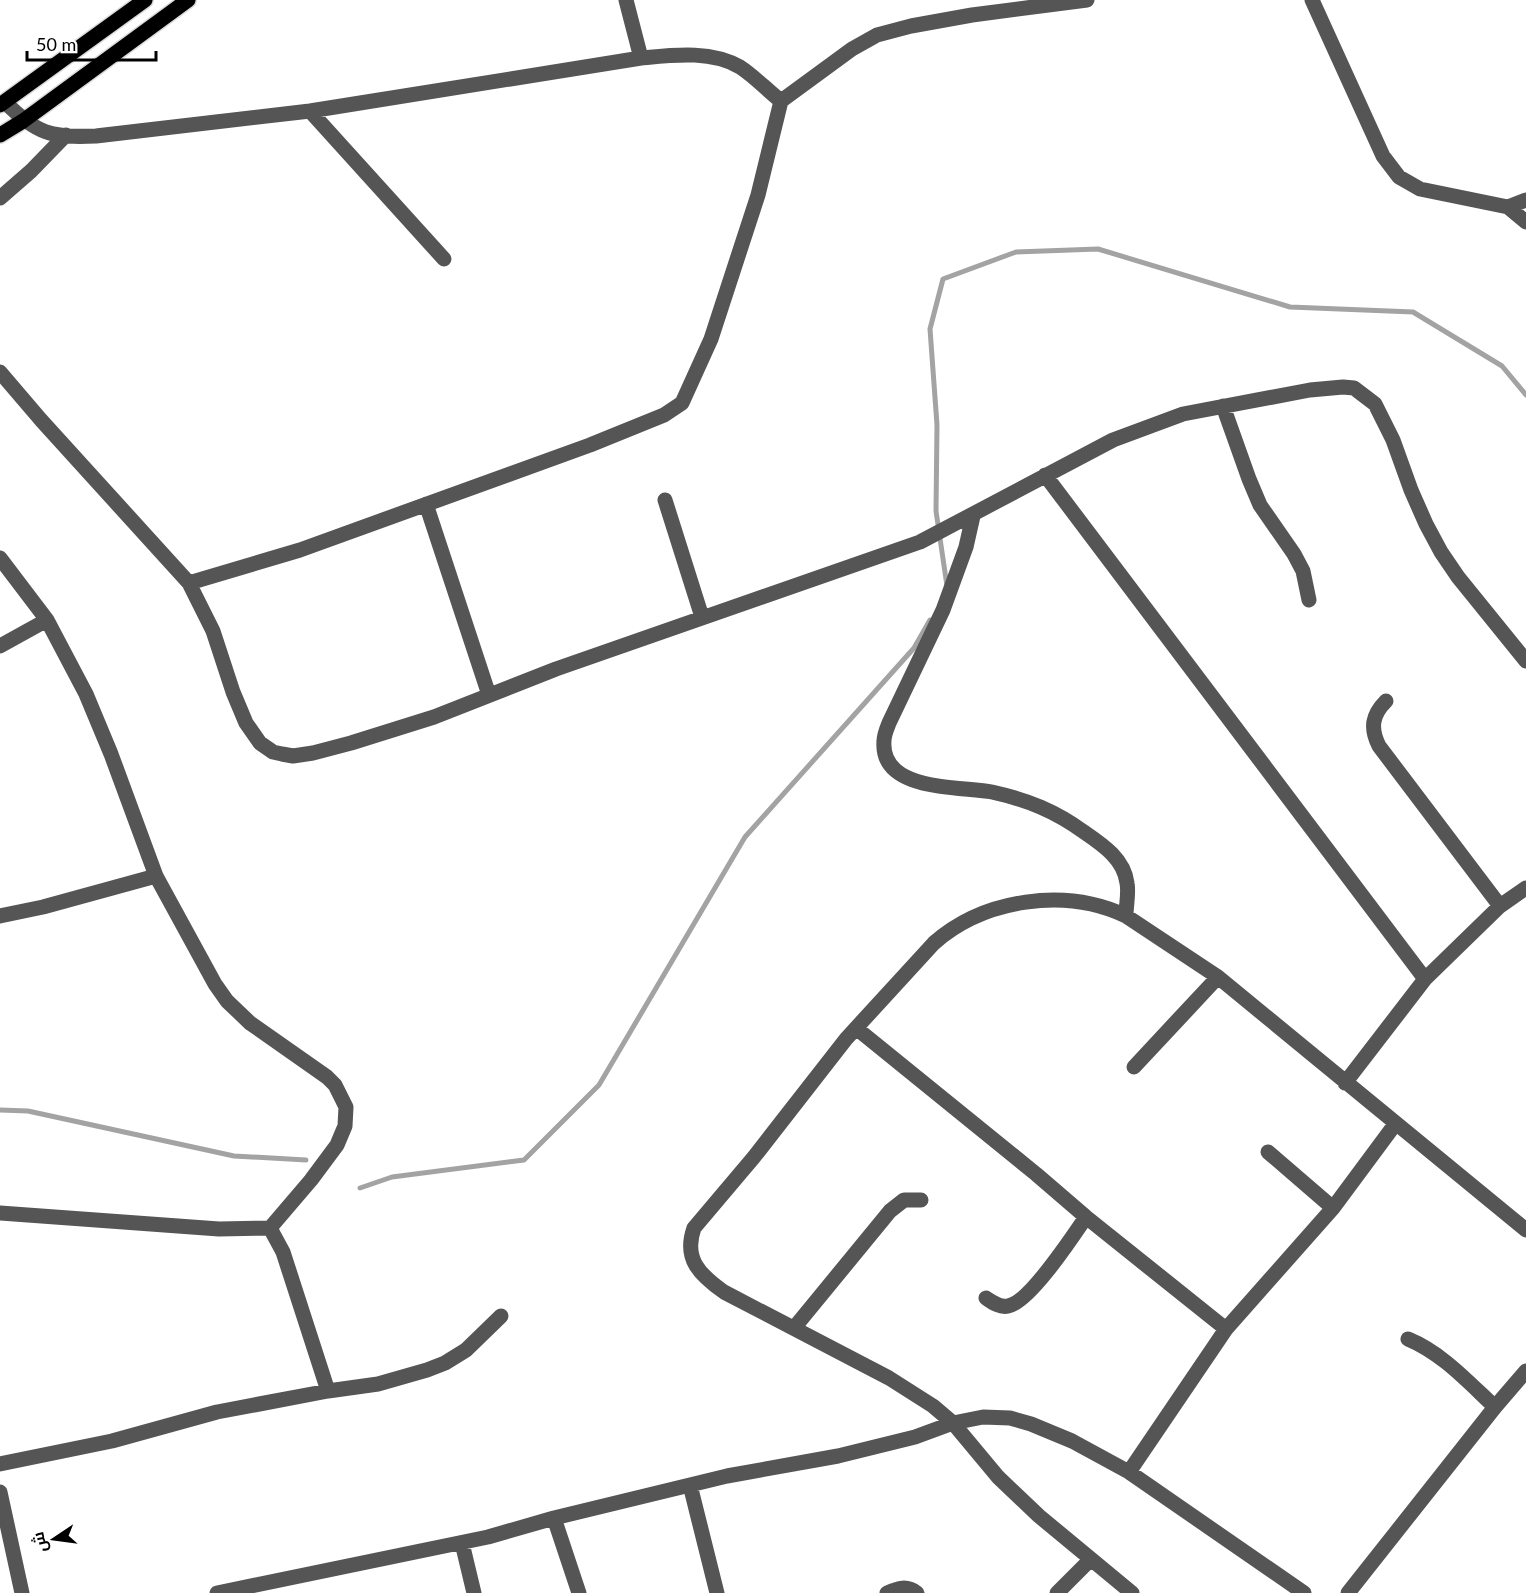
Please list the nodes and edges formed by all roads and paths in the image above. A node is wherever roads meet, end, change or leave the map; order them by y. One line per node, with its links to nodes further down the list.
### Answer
1 (145, 0): 8 (main road)
2 (188, 0): 10 (main road)
3 (626, 0): 6 (street)
4 (1087, 0): 7 (street)
5 (1312, 0): 15 (street)
6 (641, 58): 7 (street); 9 (street)
7 (780, 101): 22 (street)
8 (2, 104): 10 (street)
9 (310, 111): 12 (street); 17 (street)
10 (23, 121): 11 (main road); 12 (street)
11 (0, 135)
12 (66, 135): 13 (street)
13 (0, 198)
14 (1526, 200): 15 (street)
15 (1508, 207): 16 (street)
16 (1526, 222)
17 (444, 259)
18 (0, 372): 25 (street)
19 (1223, 406): 20 (street); 26 (street); 30 (street)
20 (1045, 475): 23 (street); 39 (street)
21 (664, 500): 27 (street)
22 (426, 504): 25 (street); 31 (street)
23 (973, 516): 27 (street); 37 (street)
24 (0, 558): 28 (street)
25 (189, 583): 31 (street)
26 (1309, 600)
27 (702, 617): 31 (street)
28 (47, 620): 29 (street); 33 (street)
29 (0, 646)
30 (1526, 661)
31 (489, 695)
32 (1386, 701): 35 (street)
33 (156, 876): 36 (street); 49 (street)
34 (1526, 888): 35 (street)
35 (1500, 906): 39 (street)
36 (0, 916)
37 (1126, 916): 38 (street); 40 (street)
38 (1218, 977): 41 (street); 42 (street)
39 (1425, 979): 42 (street)
40 (856, 1028): 48 (street); 53 (street)
41 (1134, 1066)
42 (1345, 1083): 43 (street)
43 (1396, 1123): 46 (street); 50 (street)
44 (1268, 1152): 46 (street)
45 (921, 1200): 53 (street)
46 (1333, 1208): 54 (street)
47 (0, 1214): 49 (street)
48 (1086, 1217): 51 (street); 54 (street)
49 (270, 1228): 57 (street)
50 (1526, 1230)
51 (986, 1298)
52 (501, 1316): 57 (street)
53 (794, 1328): 59 (street)
54 (1227, 1329): 61 (street)
55 (1408, 1339): 58 (street)
56 (1526, 1371): 58 (street)
57 (328, 1391): 60 (street)
58 (1495, 1407): 77 (street)
59 (952, 1423): 61 (street); 62 (street); 66 (street)
60 (0, 1464)
61 (1129, 1472): 76 (street)
62 (690, 1485): 64 (street); 71 (street)
63 (0, 1492): 67 (street)
64 (554, 1518): 65 (street); 70 (street)
65 (462, 1543): 68 (street); 69 (street)
66 (1090, 1560): 74 (street); 75 (street)
67 (22, 1593)
68 (217, 1593)
69 (474, 1593)
70 (579, 1593)
71 (717, 1593)
72 (887, 1593): 73 (street)
73 (917, 1593)
74 (1057, 1593)
75 (1132, 1593)
76 (1304, 1593)
77 (1348, 1593)

